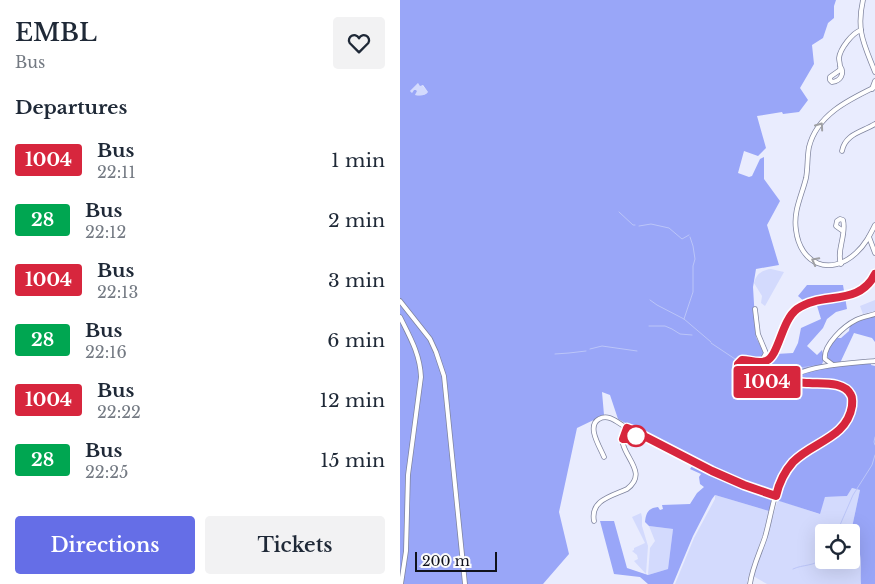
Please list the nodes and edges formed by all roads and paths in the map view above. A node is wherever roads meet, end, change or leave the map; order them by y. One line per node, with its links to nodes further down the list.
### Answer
1 (863, 0): 2 (street)
2 (861, 30): 3 (street); 4 (street)
3 (840, 66)
4 (875, 71)
5 (875, 81): 6 (street)
6 (874, 88): 13 (street, one-way to 6)
7 (875, 124): 8 (street)
8 (842, 151)
9 (875, 225): 11 (street)
10 (843, 231): 13 (street)
11 (869, 237): 12 (street); 13 (street)
12 (875, 253)
13 (841, 264)
14 (875, 274): 21 (street)
15 (400, 301): 32 (street)
16 (755, 309): 21 (street)
17 (875, 314): 19 (street)
18 (400, 317): 31 (street)
19 (825, 359): 22 (street); 23 (street)
20 (875, 361): 22 (street)
21 (761, 362): 24 (street)
22 (833, 366): 23 (street)
23 (821, 368): 24 (street)
24 (787, 381): 29 (street)
25 (627, 428): 26 (street); 27 (street); 28 (street)
26 (640, 434): 27 (street); 29 (street)
27 (623, 439): 30 (street)
28 (604, 457)
29 (776, 496): 33 (street)
30 (594, 521)
31 (402, 584)
32 (465, 584)
33 (750, 584)

